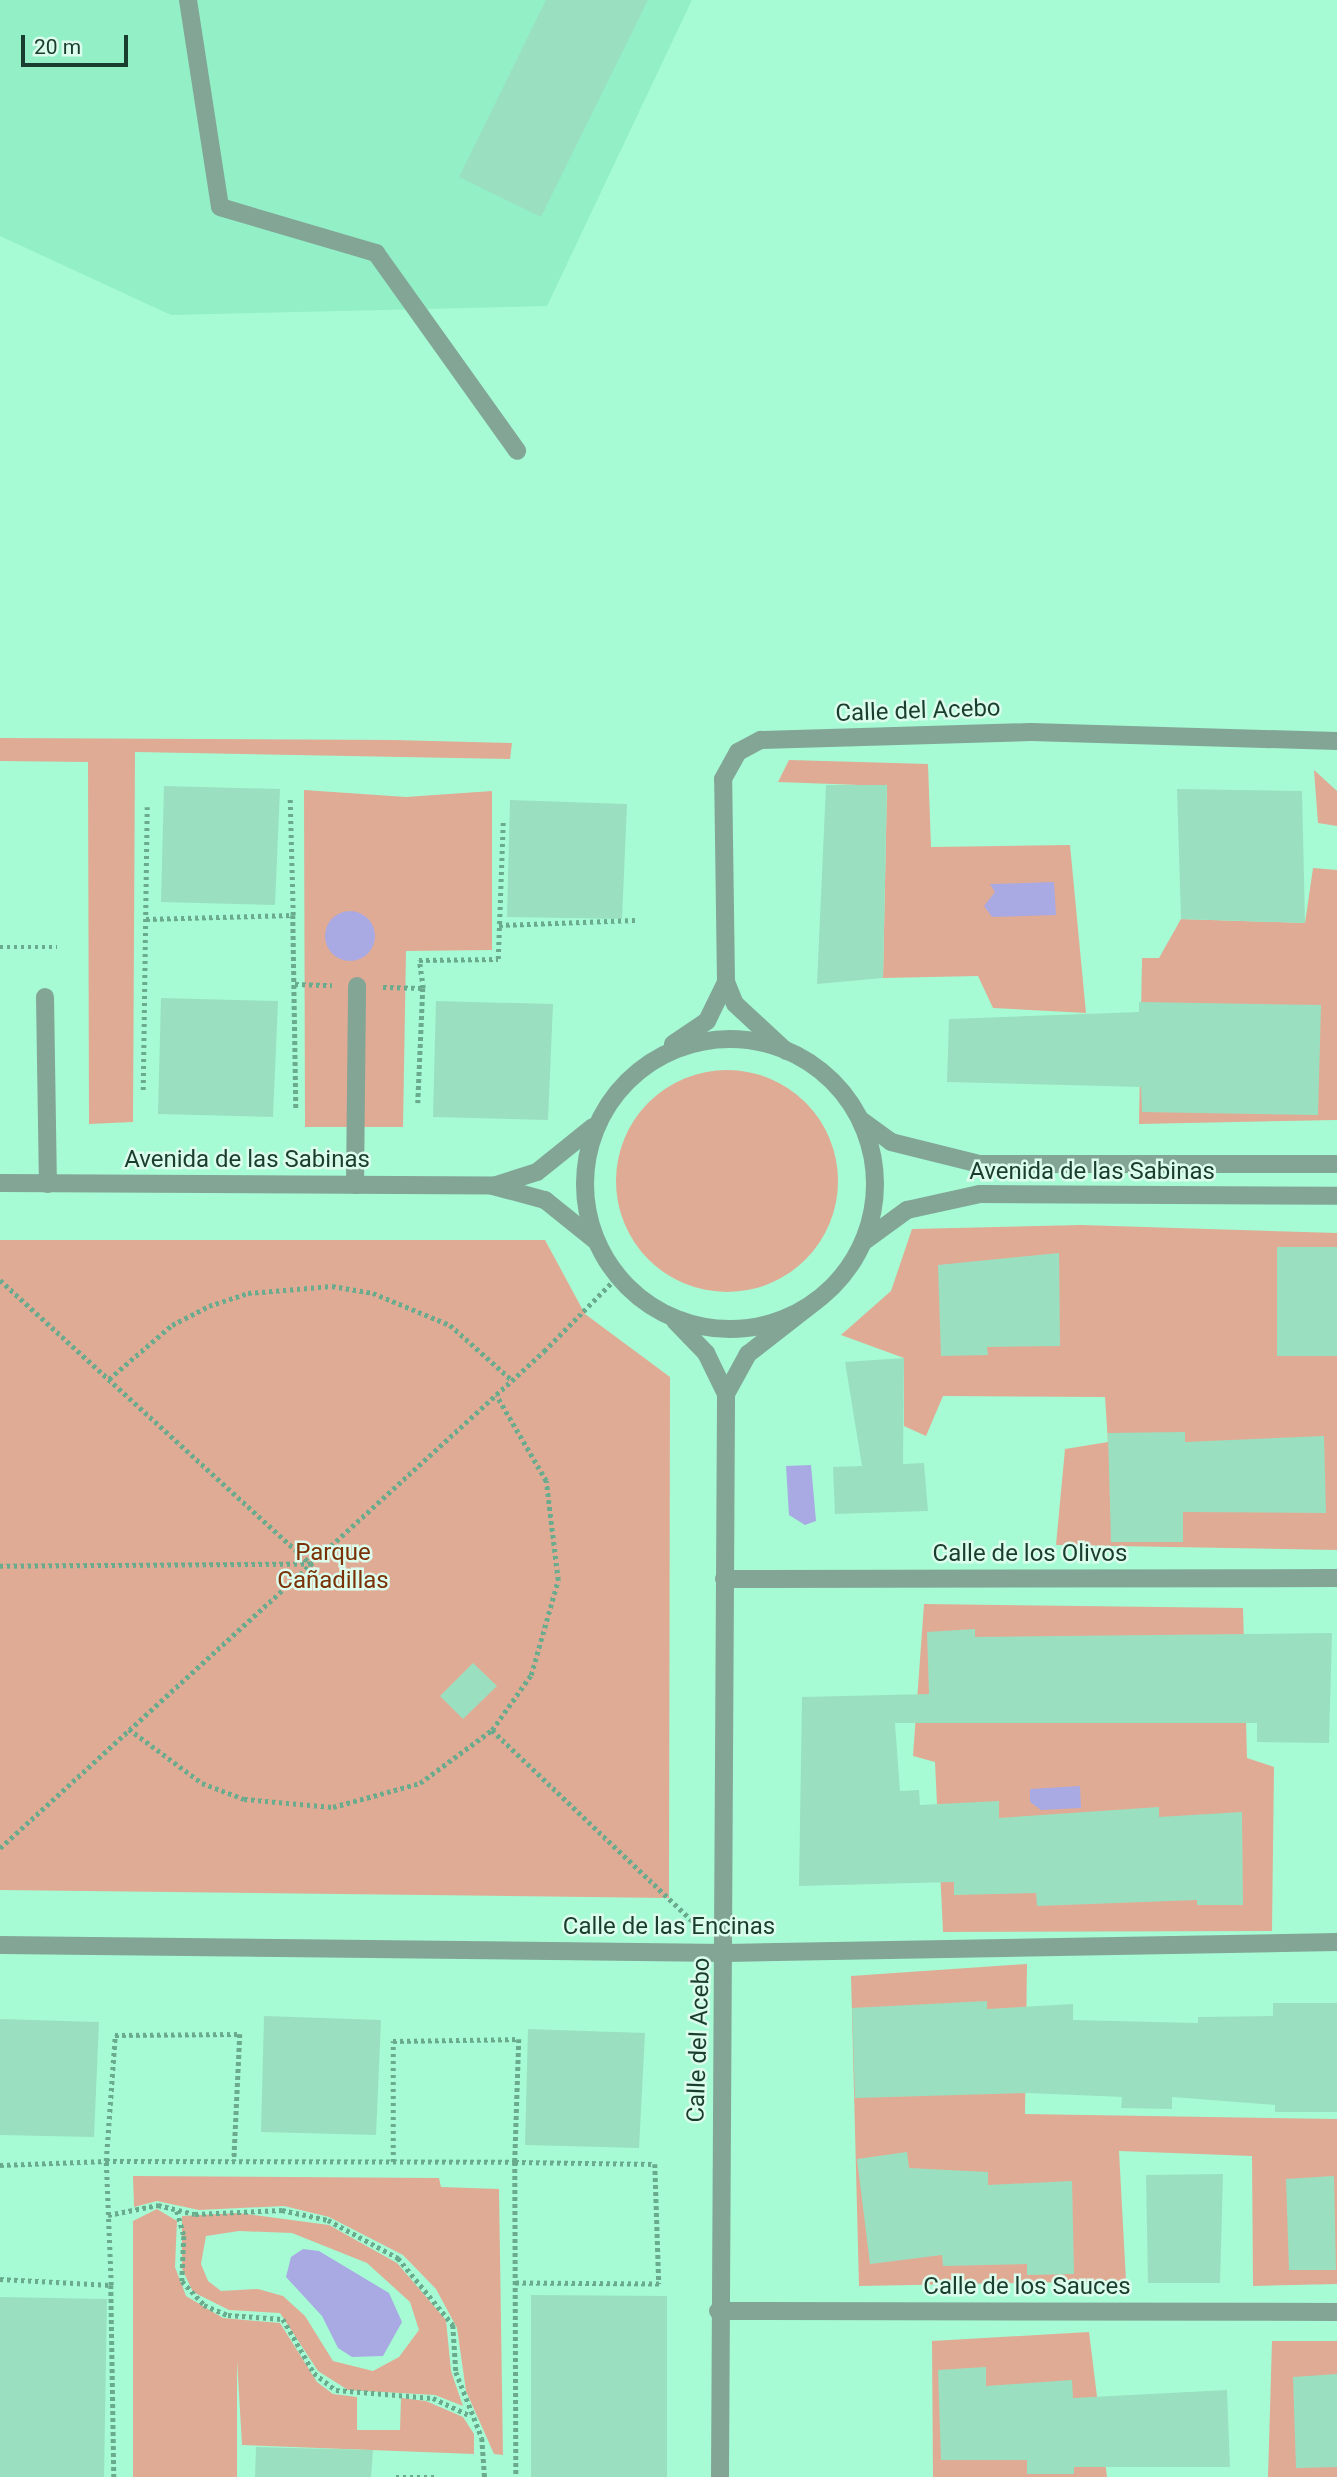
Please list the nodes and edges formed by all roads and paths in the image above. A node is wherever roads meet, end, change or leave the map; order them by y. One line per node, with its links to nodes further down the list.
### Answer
1 (188, 0): 2 (street)
2 (517, 451)
3 (1337, 741): 13 (street, Calle del Acebo)
4 (290, 797): 7 (path)
5 (147, 807): 8 (path)
6 (503, 820): 10 (path)
7 (293, 915): 8 (path); 14 (path)
8 (146, 919): 20 (path)
9 (635, 920): 10 (path)
10 (499, 925): 16 (path)
11 (0, 947): 12 (path)
12 (57, 947)
13 (726, 982): 18 (street, Calle del Acebo); 19 (street, Calle del Acebo)
14 (295, 984): 15 (path); 22 (path)
15 (357, 986): 16 (path); 28 (street)
16 (423, 988): 21 (path)
17 (45, 997): 27 (street)
18 (786, 1051): 19 (street); 24 (street)
19 (662, 1056): 23 (street, Calle del Acebo)
20 (143, 1090)
21 (418, 1103)
22 (296, 1109)
23 (601, 1118): 29 (street, Avenida de las Sabinas); 31 (street)
24 (859, 1119): 25 (street, Avenida de las Sabinas); 32 (street)
25 (1337, 1164)
26 (0, 1183): 27 (street, Avenida de las Sabinas)
27 (48, 1184): 28 (street, Avenida de las Sabinas)
28 (355, 1185): 29 (street, Avenida de las Sabinas)
29 (493, 1186): 31 (street, Avenida de las Sabinas)
30 (1337, 1196): 32 (street, Avenida de las Sabinas)
31 (597, 1242): 33 (street, Calle del Acebo)
32 (862, 1246): 35 (street, Calle del Acebo)
33 (618, 1276): 36 (street, Calle del Acebo); 38 (path)
34 (0, 1280): 37 (path)
35 (817, 1300): 36 (street); 39 (street, Calle del Acebo)
36 (667, 1315): 39 (street, Calle del Acebo)
37 (109, 1379): 38 (path); 41 (path)
38 (512, 1380): 40 (path)
39 (726, 1394): 44 (street, Calle del Acebo)
40 (496, 1395): 41 (path); 46 (path)
41 (311, 1563): 42 (path); 45 (path)
42 (0, 1566)
43 (1337, 1578): 44 (street, Calle de los Olivos)
44 (724, 1579): 50 (street, Calle del Acebo)
45 (129, 1729): 46 (path); 47 (path)
46 (492, 1730): 50 (path)
47 (0, 1848)
48 (1337, 1942): 50 (street, Calle de las Encinas)
49 (0, 1945): 50 (street, Calle de las Encinas)
50 (726, 1953): 61 (street, Calle del Acebo)
51 (106, 2161): 52 (path); 52 (path); 55 (path); 57 (path)
52 (234, 2161): 53 (path)
53 (393, 2162): 54 (path); 54 (path)
54 (515, 2162): 59 (path); 59 (path)
55 (0, 2165)
56 (177, 2210): 57 (path); 63 (path); 63 (path)
57 (107, 2215): 60 (path)
58 (0, 2279): 60 (path)
59 (515, 2283): 68 (path)
60 (111, 2285): 64 (path)
61 (718, 2311): 62 (street, Calle de los Sauces); 69 (street, Calle del Acebo)
62 (1337, 2312)
63 (472, 2416): 67 (path)
64 (114, 2477)
65 (396, 2477): 66 (path)
66 (438, 2477)
67 (485, 2477)
68 (516, 2477)
69 (720, 2477)

